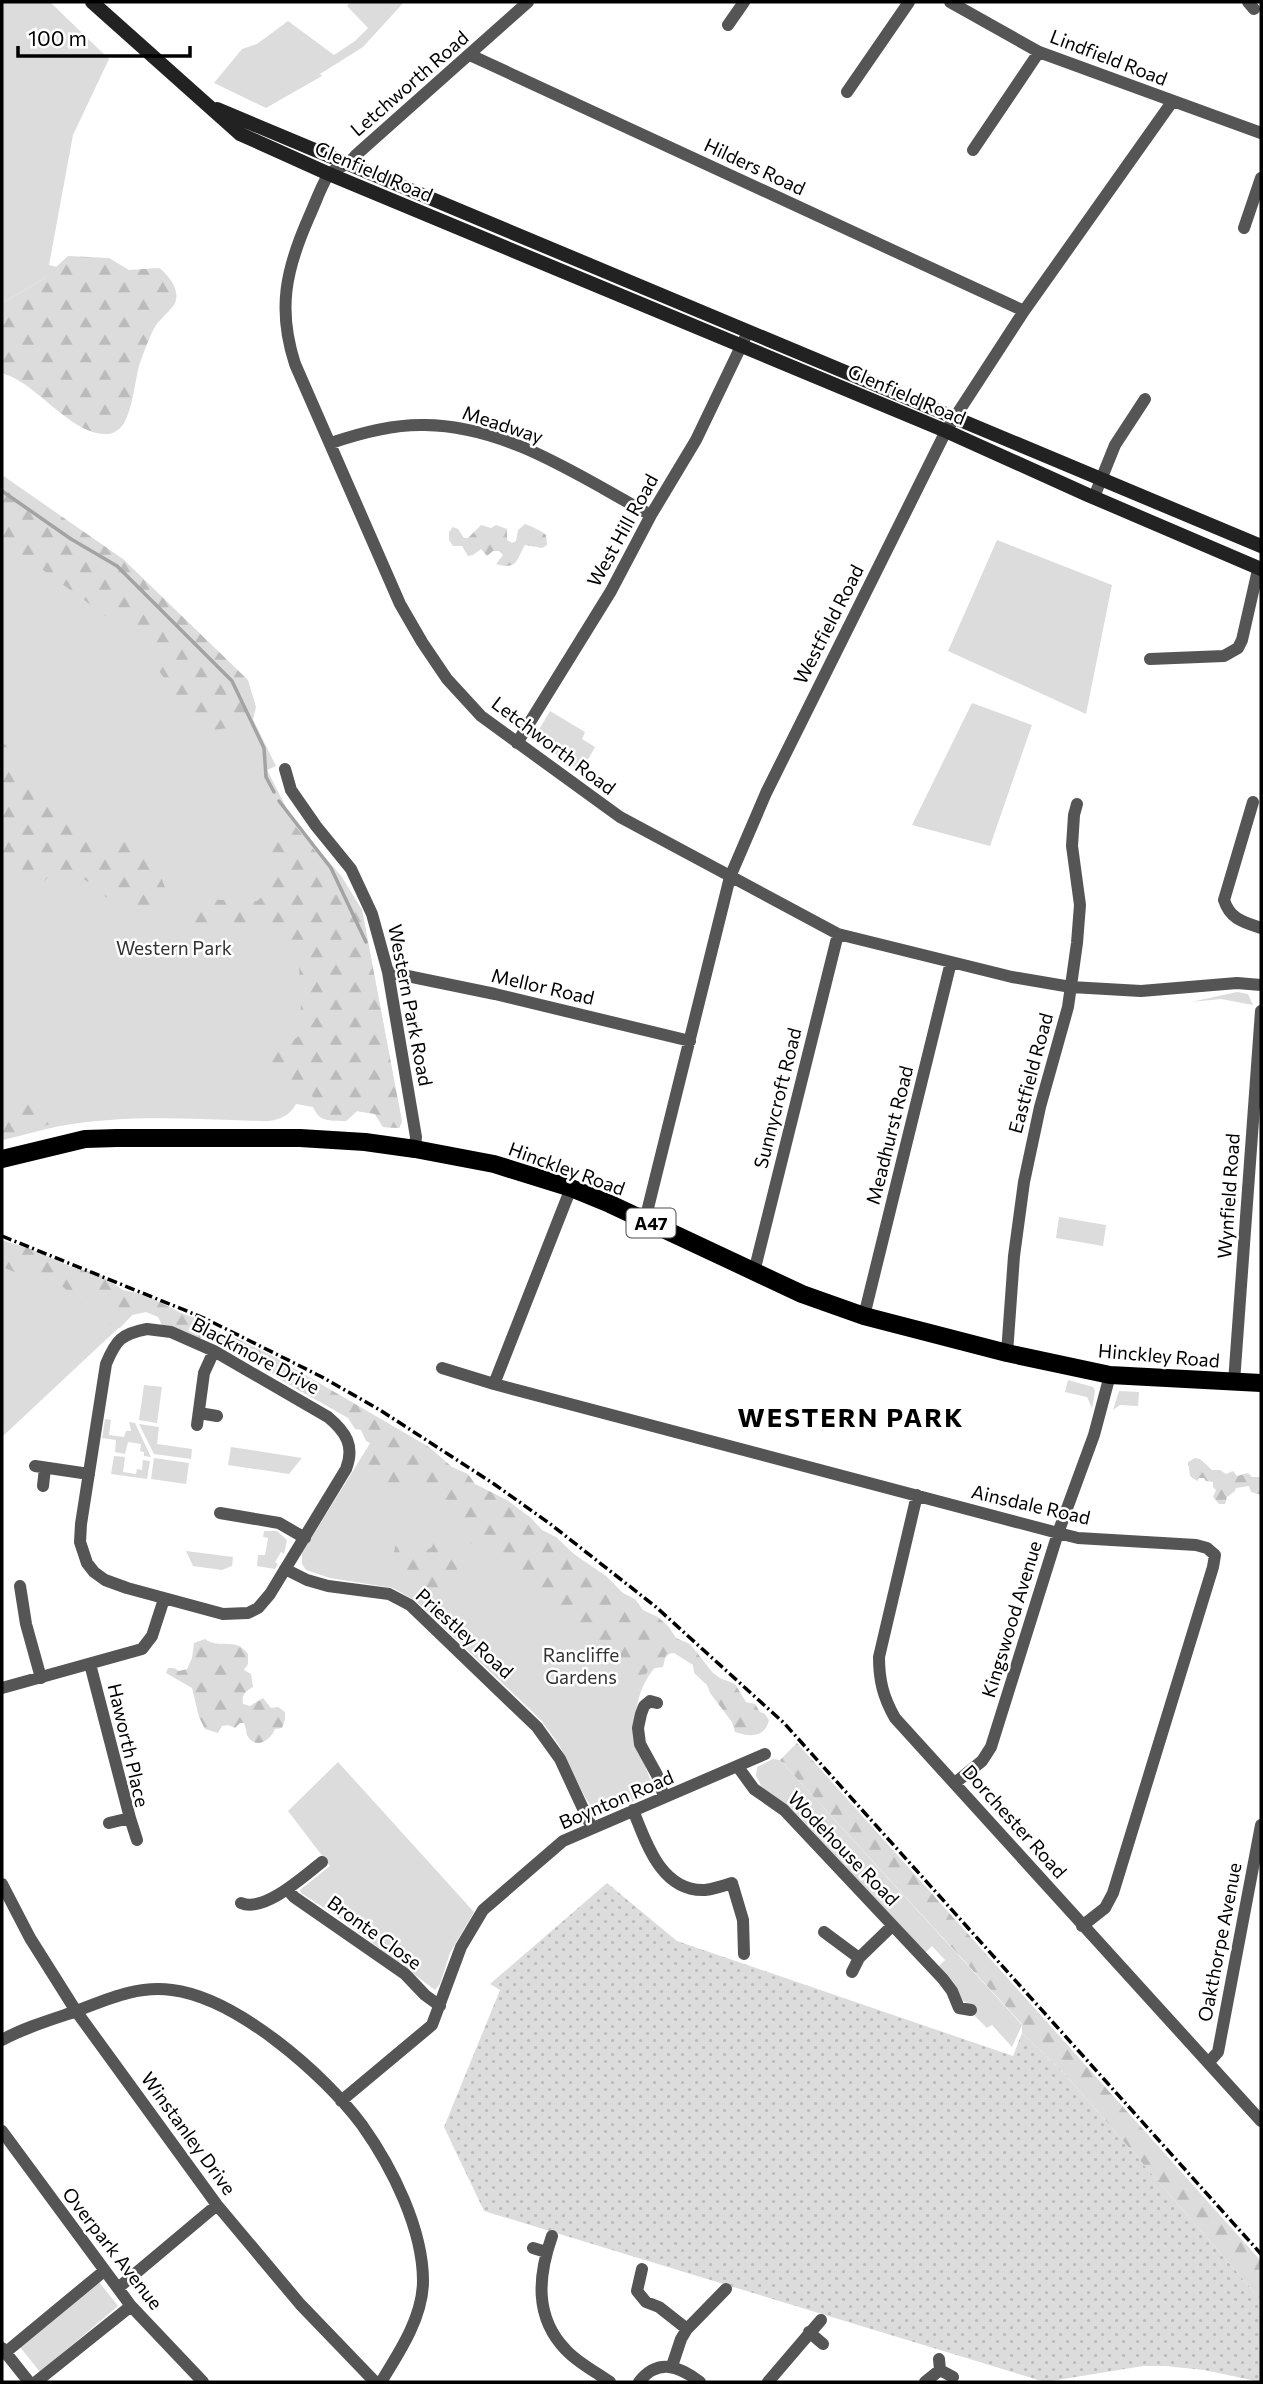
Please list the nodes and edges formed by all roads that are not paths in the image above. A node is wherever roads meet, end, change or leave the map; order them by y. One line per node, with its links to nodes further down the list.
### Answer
1 (92, 2): 11 (street, Glenfield Road)
2 (528, 2): 8 (street, Letchworth Road)
3 (744, 2): 6 (street)
4 (909, 2): 9 (street)
5 (950, 2): 7 (street, Lindfield Road)
6 (728, 25)
7 (1039, 52): 10 (street, Lindfield Road); 13 (street)
8 (470, 55): 14 (street, Letchworth Road); 20 (street, Hilders Road)
9 (846, 92)
10 (1172, 102): 12 (street, Lindfield Road); 20 (street, Westfield Road)
11 (205, 104): 14 (street, Glenfield Road); 15 (street, Glenfield Road)
12 (1261, 133)
13 (974, 150)
14 (350, 163): 15 (street, Letchworth Road); 18 (street, Glenfield Road)
15 (329, 174): 19 (street, Glenfield Road); 26 (street, Letchworth Road)
16 (1261, 178): 17 (street)
17 (1244, 228)
18 (541, 245): 19 (street); 21 (street, Glenfield Road)
19 (535, 260): 22 (street, Glenfield Road)
20 (1024, 311): 24 (street, Westfield Road)
21 (749, 331): 22 (street, West Hill Road); 24 (street, Glenfield Road)
22 (742, 345): 25 (street, Glenfield Road); 29 (street, West Hill Road)
23 (1145, 399): 27 (street)
24 (955, 418): 25 (street, Westfield Road); 27 (street, Glenfield Road)
25 (946, 430): 28 (street, Glenfield Road); 38 (street, Westfield Road)
26 (331, 443): 29 (street, Meadway); 33 (street, Letchworth Road)
27 (1101, 478): 28 (street); 30 (street, Glenfield Road)
28 (1094, 497): 31 (street, Glenfield Road)
29 (650, 515): 33 (street, West Hill Road)
30 (1261, 546)
31 (1261, 569): 32 (street)
32 (1150, 659)
33 (517, 743): 38 (street, Letchworth Road)
34 (285, 769): 42 (street, Western Park Road)
35 (1253, 802): 37 (street)
36 (1077, 804): 44 (street, Eastfield Road)
37 (1255, 818): 39 (street)
38 (730, 877): 40 (street, Letchworth Road); 46 (street, Westfield Road)
39 (1261, 928)
40 (838, 934): 41 (street, Letchworth Road); 51 (street, Sunnycroft Road)
41 (950, 962): 44 (street, Letchworth Road); 52 (street, Meadhurst Road)
42 (388, 972): 46 (street, Mellor Road); 47 (street, Western Park Road)
43 (1261, 985): 44 (street, Letchworth Road)
44 (1071, 987): 54 (street, Eastfield Road)
45 (1261, 1012): 57 (street, Wynfield Road)
46 (690, 1041): 50 (street, Westfield Road)
47 (415, 1149): 48 (main road, Hinckley Road / A47); 49 (main road, Hinckley Road / A47)
48 (2, 1159)
49 (570, 1188): 50 (main road, Hinckley Road / A47); 59 (street)
50 (645, 1220): 51 (main road, Hinckley Road / A47)
51 (754, 1272): 52 (main road, Hinckley Road / A47)
52 (864, 1316): 54 (main road, Hinckley Road / A47)
53 (214, 1350): 60 (street); 61 (street, Blackmore Drive); 66 (street, Blackmore Drive)
54 (1007, 1353): 56 (main road, Hinckley Road / A47)
55 (442, 1368): 59 (street, Ainsdale Road)
56 (1110, 1375): 57 (main road, Hinckley Road / A47); 65 (street, Kingswood Avenue)
57 (1234, 1382): 58 (main road, Hinckley Road / A47)
58 (1261, 1383)
59 (494, 1384): 63 (street, Ainsdale Road)
60 (217, 1416)
61 (89, 1474): 62 (street); 69 (street, Blackmore Drive)
62 (43, 1486)
63 (917, 1495): 65 (street, Ainsdale Road); 76 (street, Dorchester Road)
64 (220, 1513): 66 (street)
65 (1058, 1533): 76 (street, Kingswood Avenue); 89 (street, Ainsdale Road)
66 (305, 1538): 67 (street, Blackmore Drive)
67 (285, 1569): 69 (street, Blackmore Drive); 82 (street, Priestley Road)
68 (20, 1586): 71 (street)
69 (164, 1599): 70 (street)
70 (90, 1664): 71 (street); 79 (street, Haworth Place)
71 (41, 1678): 72 (street)
72 (2, 1688)
73 (651, 1698): 77 (street)
74 (765, 1754): 75 (street, Boynton Road)
75 (738, 1767): 77 (street, Boynton Road); 88 (street, Wodehouse Road)
76 (955, 1783): 89 (street, Dorchester Road)
77 (664, 1797): 78 (street, Boynton Road)
78 (633, 1810): 82 (street, Boynton Road); 91 (street)
79 (130, 1818): 80 (street, Haworth Place); 83 (street)
80 (109, 1823)
81 (1261, 1825): 98 (street, Oakthorpe Avenue)
82 (592, 1828): 94 (street, Boynton Road)
83 (137, 1840)
84 (322, 1862): 86 (street)
85 (2, 1884): 95 (street, Winstanley Drive)
86 (287, 1889): 87 (street); 94 (street, Bronte Close)
87 (241, 1903)
88 (892, 1926): 92 (street, Wodehouse Road); 96 (street, Wodehouse Road)
89 (1083, 1926): 98 (street, Dorchester Road)
90 (824, 1931): 92 (street)
91 (747, 1947)
92 (859, 1958): 93 (street, Wodehouse Road)
93 (852, 1972)
94 (440, 2006): 99 (street, Boynton Road)
95 (76, 2011): 97 (street); 99 (street); 102 (street, Winstanley Drive)
96 (961, 2012)
97 (2, 2040)
98 (1209, 2062): 100 (street, Dorchester Road)
99 (341, 2101): 122 (street)
100 (1261, 2120)
101 (2, 2131): 107 (street, Overpark Avenue)
102 (217, 2205): 108 (street); 121 (street, Winstanley Drive)
103 (552, 2236): 105 (street)
104 (533, 2248): 105 (street)
105 (546, 2252): 123 (street)
106 (642, 2269): 112 (street)
107 (104, 2271): 108 (street, Overpark Avenue); 115 (street)
108 (118, 2288): 110 (street, Overpark Avenue)
109 (726, 2289): 112 (street)
110 (131, 2306): 119 (street); 120 (street, Overpark Avenue)
111 (821, 2320): 113 (street)
112 (687, 2329): 116 (street)
113 (809, 2332): 114 (street); 126 (street)
114 (823, 2344)
115 (4, 2350): 118 (street)
116 (672, 2366): 124 (street); 125 (street)
117 (953, 2377): 127 (street)
118 (29, 2382)
119 (36, 2382)
120 (203, 2382)
121 (374, 2382)
122 (381, 2382)
123 (610, 2382)
124 (639, 2382)
125 (700, 2382)
126 (768, 2382)
127 (925, 2382)

